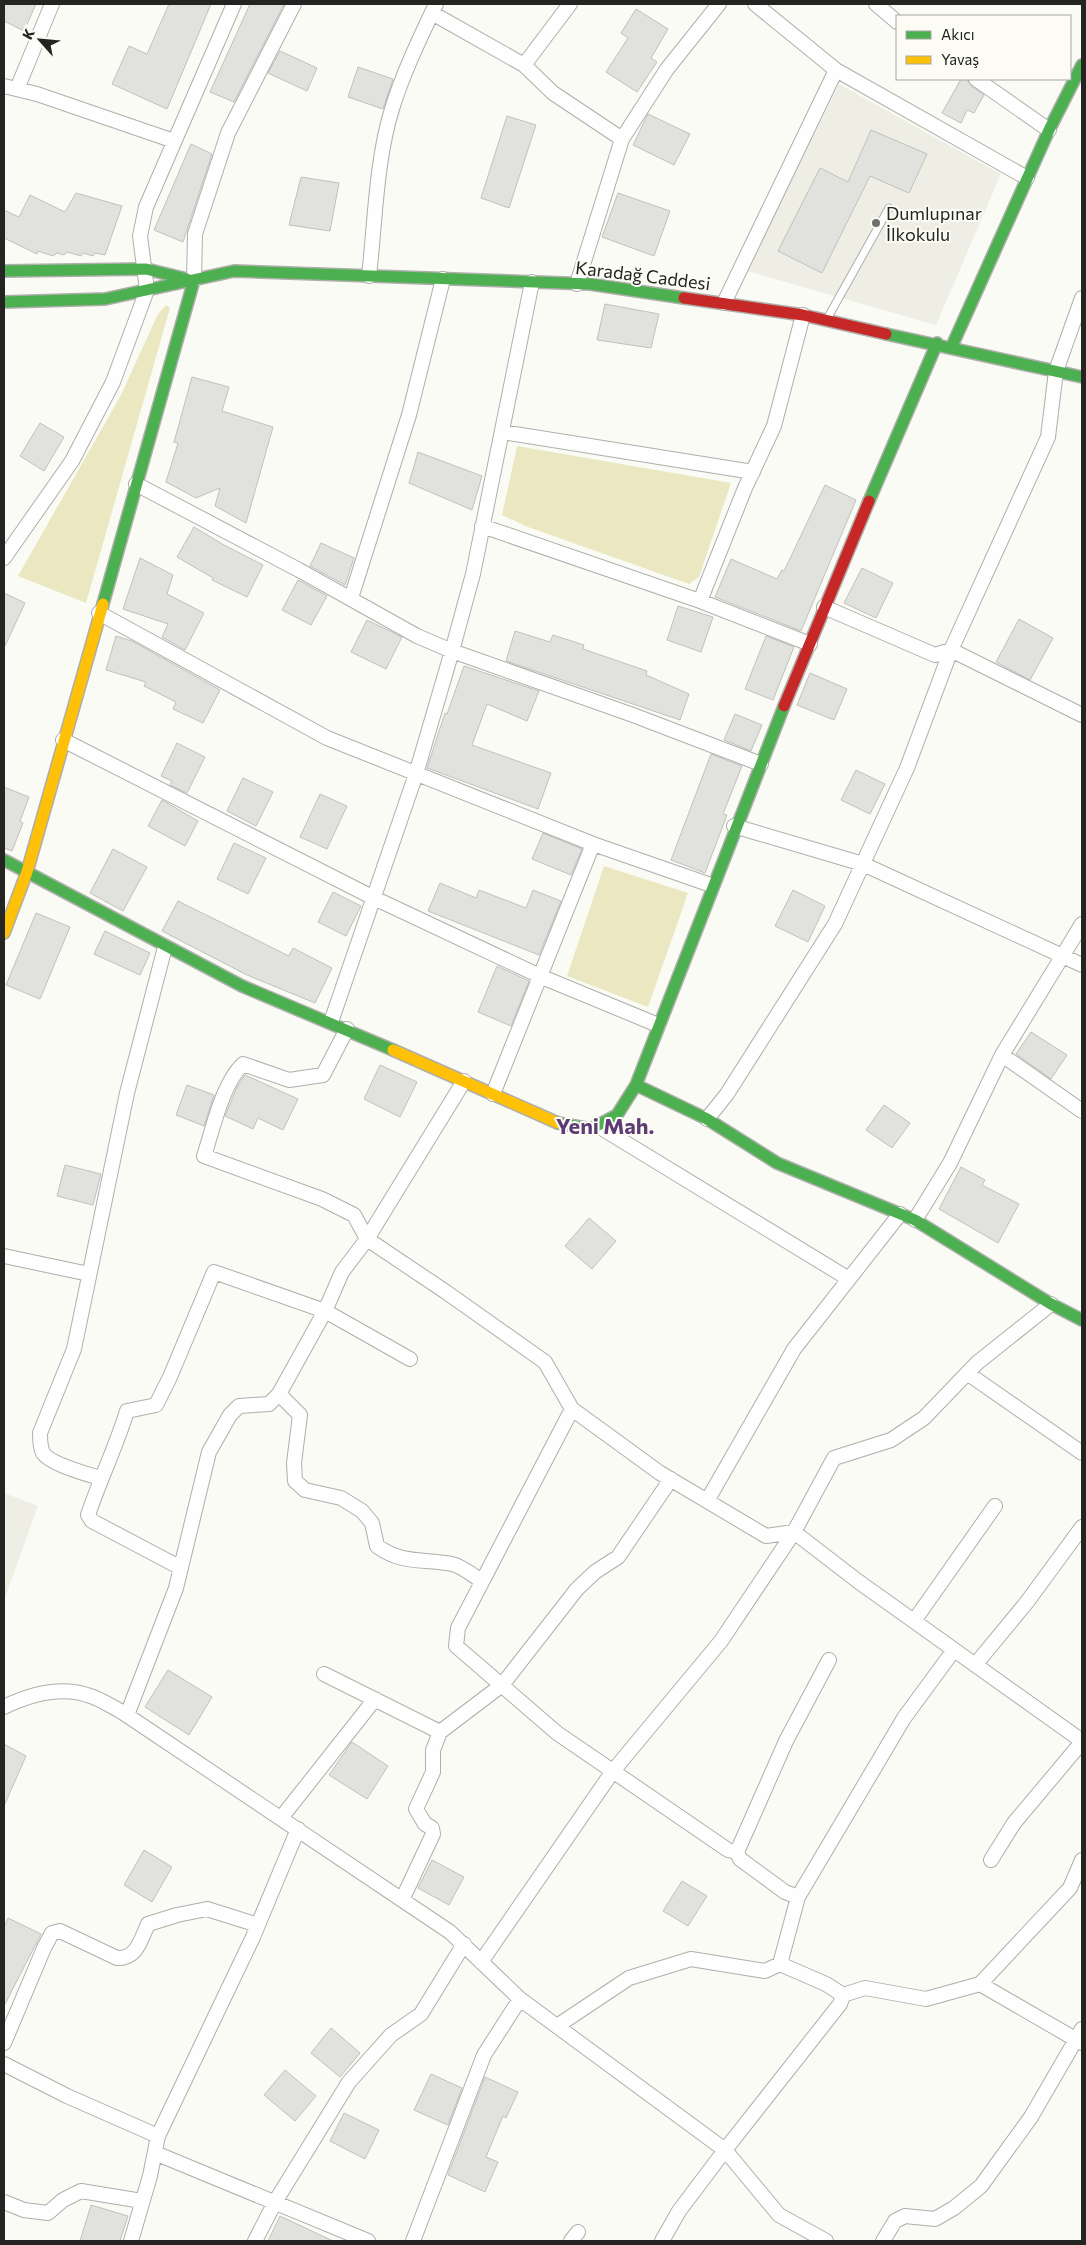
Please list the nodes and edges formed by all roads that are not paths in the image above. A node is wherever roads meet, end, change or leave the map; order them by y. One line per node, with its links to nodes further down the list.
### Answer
1 (52, 4): 14 (street)
2 (234, 4): 17 (street)
3 (294, 4): 24 (street)
4 (570, 4): 10 (street)
5 (720, 4): 16 (street)
6 (755, 4): 12 (street)
7 (876, 4): 9 (street)
8 (434, 8): 10 (street); 22 (street)
9 (896, 21)
10 (524, 64): 16 (street)
11 (1082, 65): 15 (street)
12 (836, 70): 18 (street); 30 (street)
13 (977, 80): 15 (street)
14 (10, 88): 17 (street)
15 (1049, 130): 18 (street)
16 (622, 139): 26 (street)
17 (174, 141): 20 (street)
18 (1027, 178): 34 (street)
19 (889, 208): 32 (lane)
20 (146, 269): 21 (street); 24 (street); 27 (street)
21 (4, 271)
22 (369, 276): 23 (street, Karadağ Caddesi); 24 (street, Karadağ Caddesi)
23 (443, 279): 25 (street, Karadağ Caddesi); 42 (street)
24 (194, 280): 27 (street, Karadağ Caddesi); 39 (street)
25 (532, 282): 26 (street, Karadağ Caddesi); 37 (street)
26 (576, 284): 30 (street, Karadağ Caddesi)
27 (147, 290): 29 (street, Karadağ Caddesi); 41 (street)
28 (1082, 298): 35 (street)
29 (4, 302)
30 (724, 303): 31 (street, Karadağ Caddesi)
31 (803, 315): 32 (street, Karadağ Caddesi); 38 (street)
32 (827, 320): 33 (street, Karadağ Caddesi)
33 (937, 343): 34 (street, Karadağ Caddesi); 44 (street)
34 (952, 346): 35 (street, Karadağ Caddesi)
35 (1056, 371): 36 (street, Karadağ Caddesi); 47 (street)
36 (1082, 377)
37 (502, 432): 38 (street); 40 (street)
38 (753, 472): 43 (street)
39 (136, 484): 42 (street); 45 (street)
40 (482, 526): 43 (street); 48 (street)
41 (4, 558)
42 (351, 598): 48 (street)
43 (700, 601): 46 (street)
44 (824, 607): 46 (street); 47 (street)
45 (99, 613): 50 (street); 52 (street)
46 (810, 644): 51 (street)
47 (951, 650): 49 (street); 56 (street)
48 (452, 651): 51 (street); 52 (street)
49 (1082, 715)
50 (63, 740): 57 (street); 59 (street)
51 (761, 764): 53 (street)
52 (416, 774): 54 (street); 59 (street)
53 (734, 826): 56 (street); 58 (street)
54 (594, 844): 58 (street); 65 (street)
55 (4, 860): 57 (street)
56 (863, 864): 63 (street); 74 (street)
57 (27, 872): 61 (street); 62 (street)
58 (711, 885): 67 (street)
59 (374, 898): 65 (street); 66 (street)
60 (1082, 924): 63 (street)
61 (4, 933)
62 (165, 947): 66 (street); 80 (street)
63 (1063, 956): 64 (street); 69 (street)
64 (1082, 965)
65 (542, 977): 67 (street); 72 (street)
66 (331, 1022): 68 (street)
67 (658, 1025): 71 (street)
68 (347, 1029): 70 (street); 78 (street)
69 (1002, 1055): 73 (street); 77 (street)
70 (464, 1081): 72 (street); 78 (street)
71 (636, 1085): 74 (street); 75 (street)
72 (493, 1094): 75 (street)
73 (1082, 1110)
74 (707, 1119): 76 (street)
75 (598, 1126): 81 (street)
76 (900, 1214): 77 (street); 81 (street)
77 (915, 1220): 82 (street)
78 (367, 1239): 83 (street); 88 (street)
79 (4, 1256): 80 (street)
80 (89, 1274): 90 (street)
81 (849, 1279): 92 (street)
82 (1051, 1304): 84 (street); 86 (street)
83 (325, 1311): 85 (street); 87 (street); 90 (street)
84 (1082, 1320)
85 (410, 1359)
86 (967, 1373): 89 (street); 95 (street)
87 (280, 1394): 96 (street); 97 (street)
88 (572, 1409): 91 (street); 97 (street)
89 (1082, 1453)
90 (100, 1478): 96 (street)
91 (671, 1479): 92 (street); 103 (street)
92 (706, 1501): 95 (street)
93 (995, 1506): 98 (street)
94 (1082, 1527): 101 (street)
95 (794, 1532): 98 (street); 109 (street)
96 (181, 1568): 106 (street)
97 (482, 1581): 103 (street)
98 (914, 1621): 99 (street)
99 (954, 1650): 101 (street); 115 (street)
100 (829, 1660): 112 (street)
101 (975, 1665): 108 (street)
102 (324, 1674): 104 (street)
103 (502, 1685): 107 (street); 109 (street)
104 (375, 1699): 107 (street); 110 (street)
105 (4, 1707): 106 (street)
106 (127, 1715): 110 (street)
107 (440, 1732): 116 (street)
108 (1082, 1742): 113 (street)
109 (613, 1771): 112 (street); 119 (street)
110 (281, 1818): 111 (street)
111 (298, 1830): 116 (street); 117 (street)
112 (737, 1852): 115 (street)
113 (991, 1860)
114 (1082, 1860): 121 (street)
115 (798, 1898): 120 (street)
116 (402, 1900): 118 (street)
117 (258, 1925): 126 (street); 128 (street)
118 (464, 1944): 119 (street); 133 (street)
119 (482, 1962): 123 (street)
120 (780, 1964): 122 (street); 124 (street)
121 (980, 1984): 122 (street); 125 (street)
122 (843, 1995): 129 (street)
123 (520, 1999): 124 (street); 137 (street)
124 (557, 2026): 129 (street)
125 (1080, 2038): 140 (street)
126 (4, 2043)
127 (4, 2064): 128 (street)
128 (158, 2136): 130 (street)
129 (724, 2150): 138 (street); 139 (street)
130 (155, 2153): 131 (street); 133 (street)
131 (142, 2201): 132 (street); 134 (street)
132 (4, 2202)
133 (275, 2202): 135 (street); 136 (street)
134 (131, 2241)
135 (255, 2241)
136 (368, 2241)
137 (413, 2241)
138 (662, 2241)
139 (826, 2241)
140 (883, 2241)

